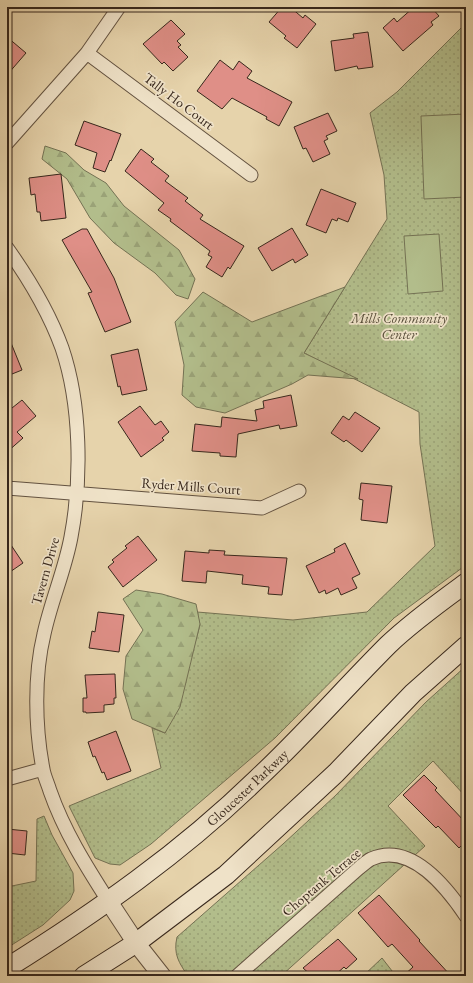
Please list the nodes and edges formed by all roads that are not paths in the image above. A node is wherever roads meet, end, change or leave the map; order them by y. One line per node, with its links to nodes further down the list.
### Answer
1 (119, 7): 2 (street)
2 (87, 53): 3 (street); 4 (street, Tally Ho Court)
3 (7, 143)
4 (251, 175)
5 (7, 248): 8 (street, Tavern Drive)
6 (7, 488): 8 (street, Ryder Mills Court)
7 (299, 491): 8 (street, Ryder Mills Court)
8 (77, 494): 11 (street, Tavern Drive)
9 (466, 582): 13 (main road, Gloucester Parkway)
10 (466, 646): 15 (main road)
11 (43, 770): 12 (street); 13 (street, Tavern Drive)
12 (7, 779)
13 (109, 902): 15 (street); 16 (main road, Gloucester Parkway)
14 (466, 916): 19 (street, Choptank Terrace)
15 (136, 943): 17 (main road); 18 (street)
16 (7, 968)
17 (84, 976)
18 (162, 976)
19 (237, 976)

